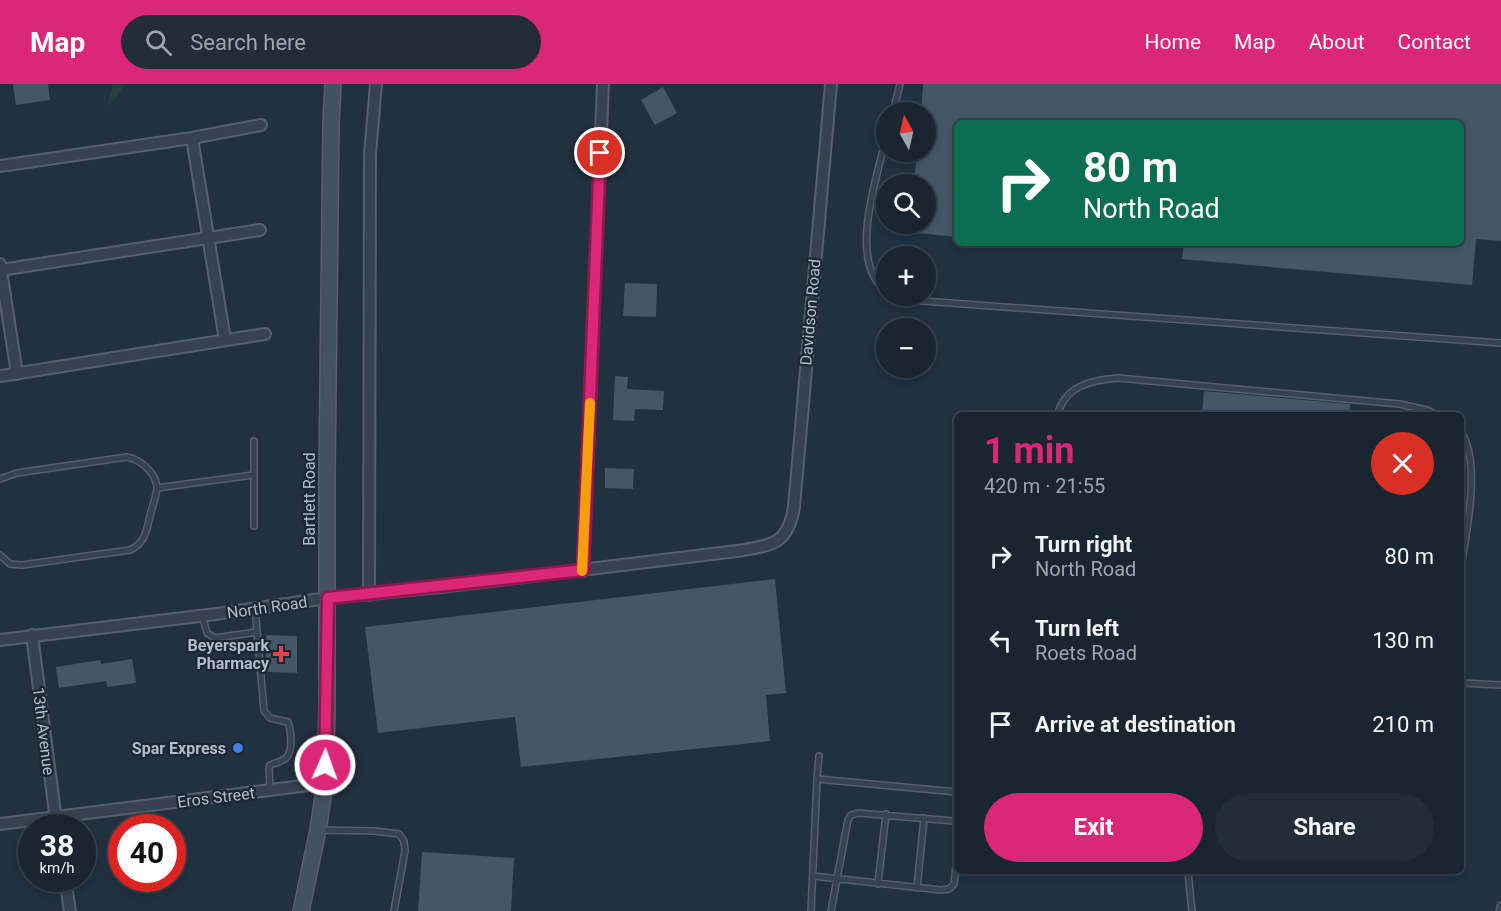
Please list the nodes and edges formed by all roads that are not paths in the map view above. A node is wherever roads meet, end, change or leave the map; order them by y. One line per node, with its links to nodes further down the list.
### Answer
1 (333, 84): 34 (street, Bartlett Road)
2 (376, 84): 33 (street)
3 (603, 84): 32 (street)
4 (831, 84): 29 (street, Davidson Road)
5 (900, 84): 6 (lane)
6 (896, 102)
7 (261, 125): 8 (street)
8 (192, 138): 10 (street); 12 (street)
9 (880, 162): 14 (lane)
10 (0, 166)
11 (261, 230): 12 (street)
12 (208, 238): 13 (street); 17 (street)
13 (0, 268): 19 (street)
14 (876, 279)
15 (936, 302): 18 (lane)
16 (265, 334): 17 (street)
17 (225, 340): 19 (street)
18 (1501, 343)
19 (16, 374): 20 (street)
20 (0, 376)
21 (1059, 412): 22 (lane)
22 (1426, 412)
23 (1464, 436): 30 (lane)
24 (254, 441): 25 (lane)
25 (253, 475): 27 (lane); 28 (lane)
26 (0, 478): 27 (lane)
27 (157, 488): 31 (lane)
28 (254, 526)
29 (783, 537): 32 (street, North Road)
30 (1464, 543)
31 (0, 555)
32 (583, 570): 33 (street, North Road)
33 (369, 595): 34 (street, North Road)
34 (328, 598): 35 (street, North Road); 44 (street, Bartlett Road)
35 (255, 609): 36 (street, North Road); 37 (lane)
36 (202, 615): 37 (lane); 38 (street, North Road)
37 (257, 632): 45 (lane)
38 (32, 635): 39 (street, North Road); 47 (street, 13th Avenue)
39 (0, 640)
40 (1464, 683): 41 (lane)
41 (1501, 685)
42 (819, 756): 43 (lane)
43 (817, 779): 46 (lane); 57 (lane)
44 (325, 783): 45 (street, Eros Street); 54 (street, Bartlett Road)
45 (270, 790): 49 (street, Eros Street)
46 (954, 792)
47 (55, 814)
48 (886, 814): 50 (lane); 58 (lane); 59 (lane)
49 (96, 816)
50 (924, 818): 51 (lane); 60 (lane)
51 (954, 821)
52 (18, 823): 53 (street, Eros Street)
53 (0, 824)
54 (318, 830): 64 (street, Bartlett Road); 65 (lane)
55 (955, 874): 60 (lane)
56 (1188, 874): 68 (lane)
57 (813, 876): 58 (lane); 66 (lane)
58 (837, 878): 59 (lane); 67 (lane)
59 (878, 884): 60 (lane)
60 (917, 888)
61 (67, 892): 63 (street)
62 (1501, 906): 69 (lane)
63 (70, 911)
64 (300, 911)
65 (394, 911)
66 (811, 911)
67 (831, 911)
68 (1192, 911)
69 (1499, 911)

